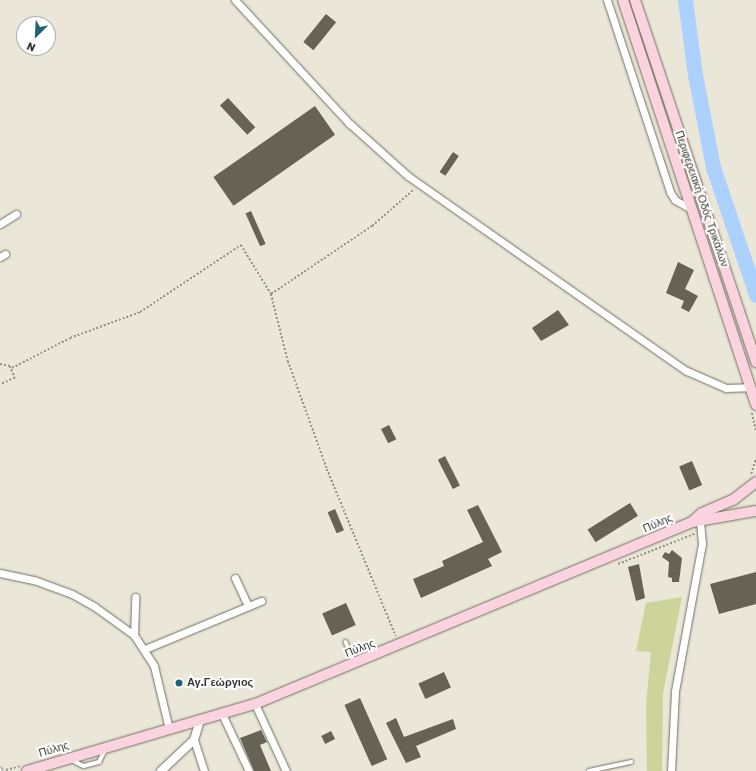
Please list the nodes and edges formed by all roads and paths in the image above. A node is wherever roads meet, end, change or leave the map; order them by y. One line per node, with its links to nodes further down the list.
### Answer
1 (235, 0): 5 (street)
2 (607, 0): 6 (street)
3 (623, 0): 6 (main road, Περιφερειακή Οδός Τρικάλων)
4 (635, 0): 10 (main road, Περιφερειακή Οδός Τρικάλων)
5 (419, 183): 9 (path); 14 (street)
6 (691, 209): 14 (main road, Περιφερειακή Οδός Τρικάλων)
7 (16, 214): 8 (street)
8 (0, 224)
9 (271, 294): 12 (path); 26 (path)
10 (756, 362)
11 (0, 364): 12 (path)
12 (12, 368): 13 (path)
13 (0, 386)
14 (749, 387): 15 (main road, Περιφερειακή Οδός Τρικάλων)
15 (756, 405)
16 (756, 482): 18 (main road)
17 (756, 511): 18 (main road)
18 (698, 525): 19 (path); 29 (main road, Πύλης); 43 (street)
19 (613, 566)
20 (0, 573): 25 (street)
21 (235, 578): 24 (street)
22 (135, 597): 25 (street)
23 (261, 601): 24 (street)
24 (248, 606): 28 (street)
25 (134, 635): 28 (street)
26 (404, 636)
27 (346, 642): 29 (lane)
28 (145, 649): 33 (street)
29 (355, 664): 30 (main road, Πύλης)
30 (255, 704): 31 (main road, Πύλης); 41 (street)
31 (222, 714): 32 (main road, Πύλης); 40 (street)
32 (200, 720): 33 (main road, Πύλης); 34 (street)
33 (169, 729): 36 (main road, Πύλης)
34 (194, 740): 38 (street); 39 (street)
35 (631, 762): 42 (lane)
36 (31, 769): 37 (path)
37 (1, 771)
38 (161, 771)
39 (204, 771)
40 (249, 771)
41 (286, 771)
42 (589, 771)
43 (671, 771)

